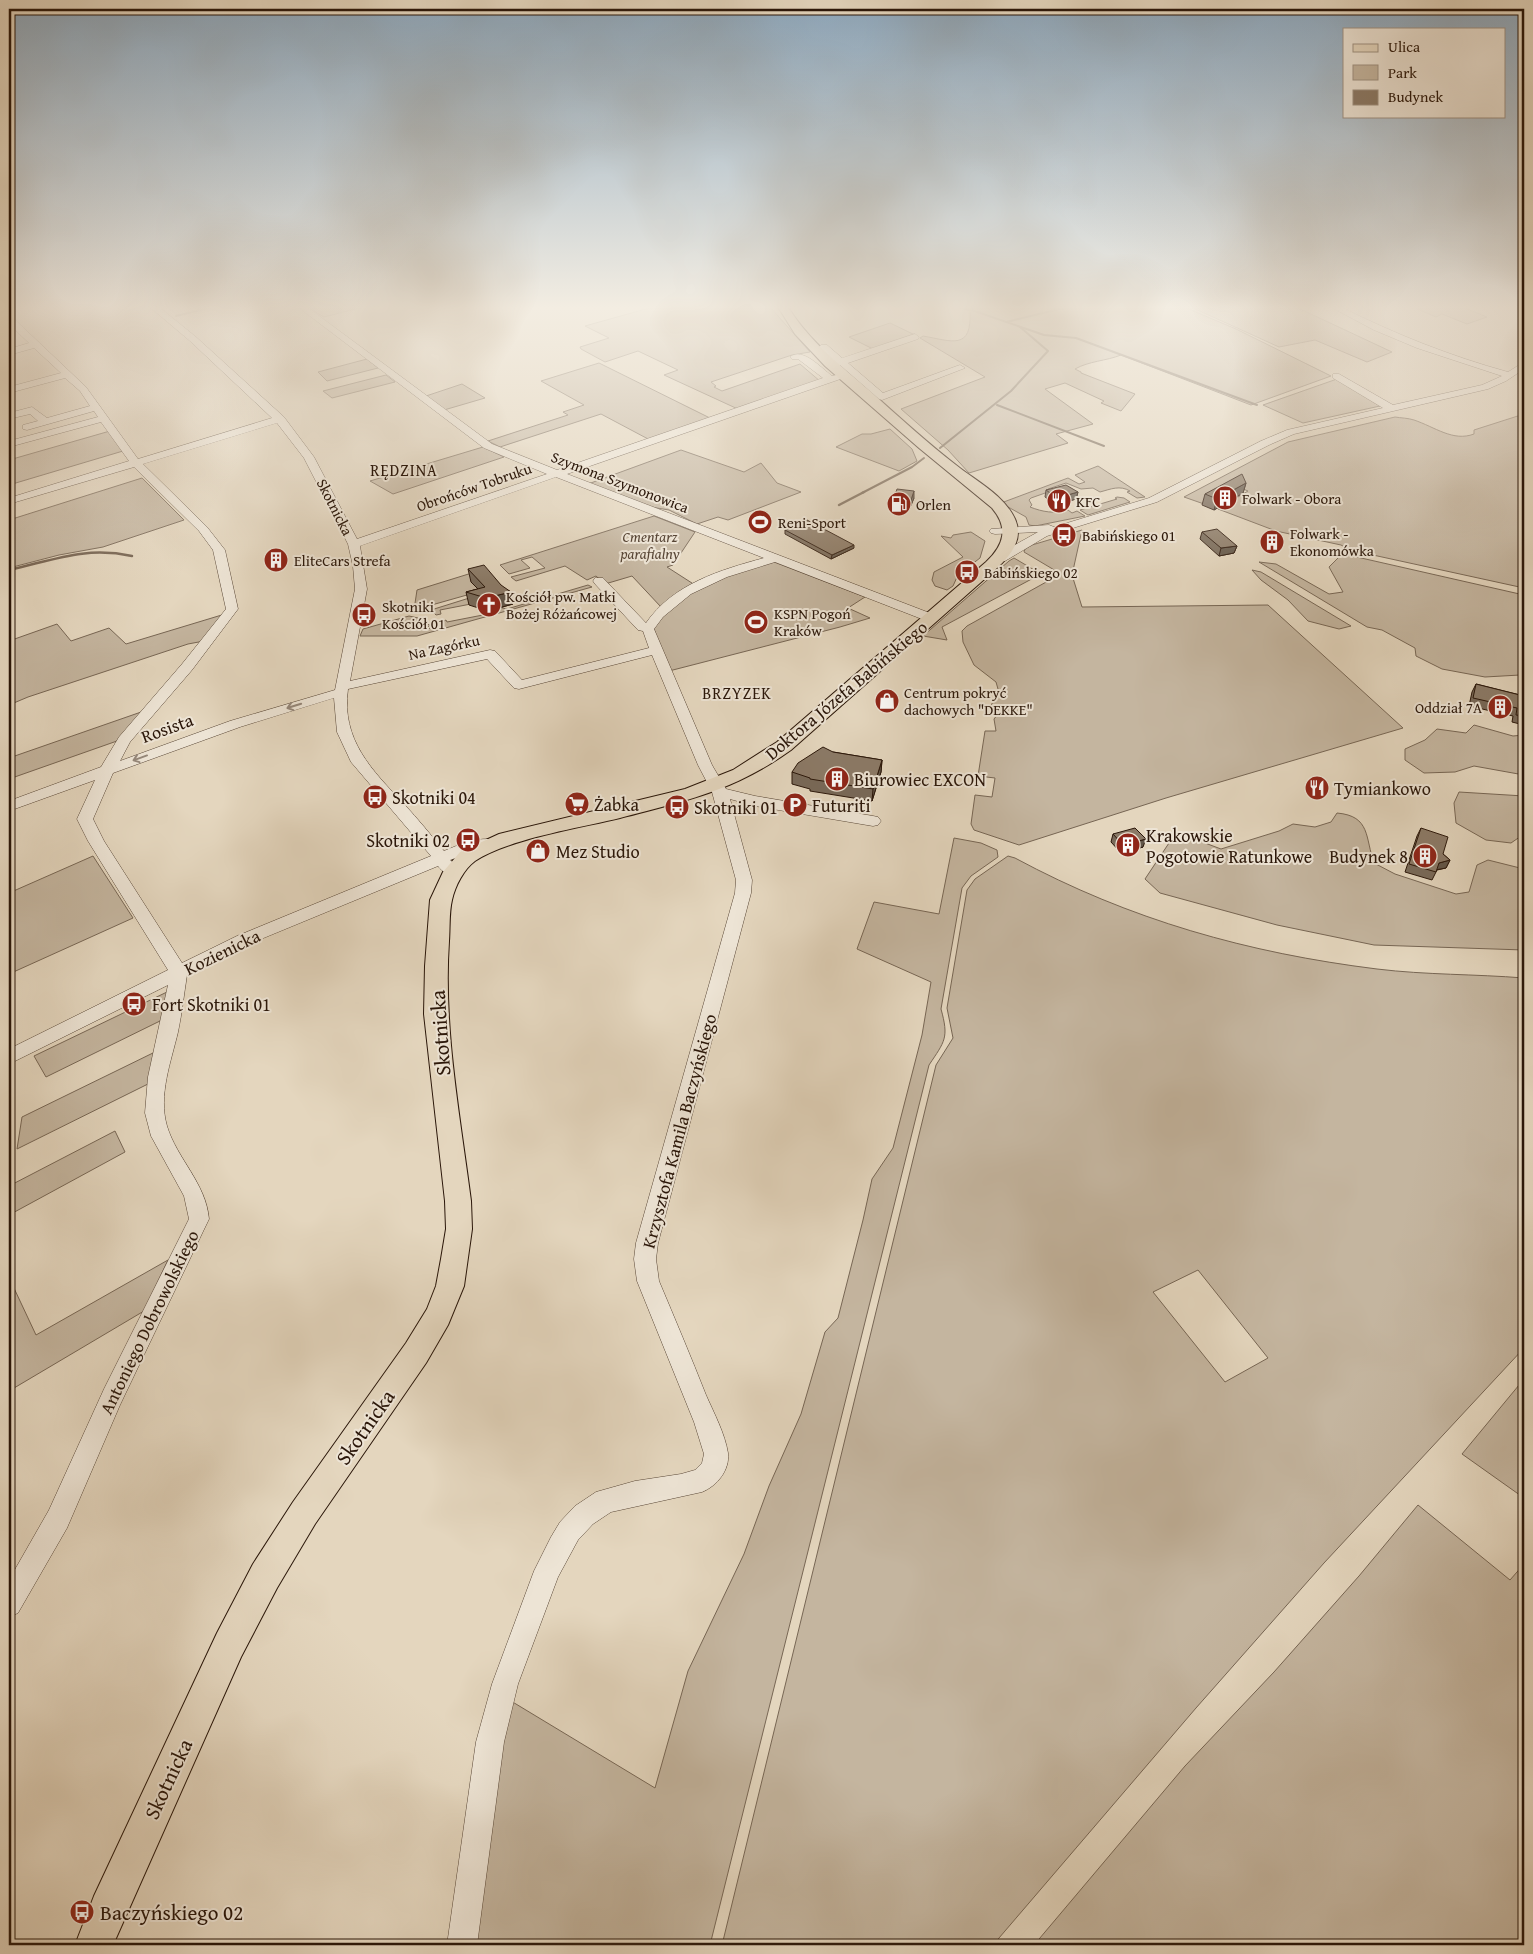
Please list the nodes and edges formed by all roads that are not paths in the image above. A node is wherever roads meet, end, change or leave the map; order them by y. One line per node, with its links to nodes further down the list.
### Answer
1 (89, 398): 8 (street)
2 (257, 398): 12 (street, Skotnicka)
3 (423, 398): 17 (street, Szymona Szymonowica)
4 (775, 398): 17 (street, Obrońców Tobruku)
5 (870, 398): 20 (main road)
6 (1375, 398): 9 (street)
7 (1433, 398): 9 (street, Doktora Józefa Babińskiego)
8 (96, 407): 11 (street); 13 (street)
9 (1390, 408): 19 (street, Doktora Józefa Babińskiego)
10 (9, 416): 13 (street)
11 (104, 418): 15 (street); 16 (street)
12 (280, 419): 16 (street); 22 (street, Skotnicka)
13 (45, 422): 14 (street)
14 (18, 429)
15 (9, 444)
16 (135, 462): 18 (street); 31 (street)
17 (557, 474): 22 (street, Obrońców Tobruku); 23 (street, Szymona Szymonowica)
18 (9, 501)
19 (1069, 525): 20 (street, Doktora Józefa Babińskiego); 21 (street, Doktora Józefa Babińskiego)
20 (1005, 531): 21 (street, Doktora Józefa Babińskiego); 24 (main road); 25 (main road, Doktora Józefa Babińskiego)
21 (1043, 534): 24 (street, Doktora Józefa Babińskiego)
22 (354, 544): 30 (street, Skotnicka)
23 (776, 558): 27 (street, Szymona Szymonowica); 28 (street)
24 (1001, 558): 25 (main road, Doktora Józefa Babińskiego)
25 (984, 570): 27 (main road, Doktora Józefa Babińskiego)
26 (599, 581): 28 (street)
27 (930, 618): 32 (main road, Doktora Józefa Babińskiego)
28 (648, 629): 29 (street, Krzysztofa Kamila Baczyńskiego)
29 (657, 650): 30 (street, Na Zagórku); 32 (street, Krzysztofa Kamila Baczyńskiego)
30 (342, 688): 31 (street, Rosista, one-way to 31); 35 (street, Skotnicka)
31 (107, 770): 33 (street, Rosista); 36 (street)
32 (718, 788): 34 (street); 35 (main road, Doktora Józefa Babińskiego); 40 (street, Krzysztofa Kamila Baczyńskiego)
33 (9, 806)
34 (873, 821)
35 (451, 862): 36 (street, Kozienicka); 39 (main road, Skotnicka)
36 (179, 973): 37 (street, Kozienicka); 38 (street, Antoniego Dobrowolskiego)
37 (9, 1057)
38 (9, 1604)
39 (94, 1945)
40 (462, 1945)

